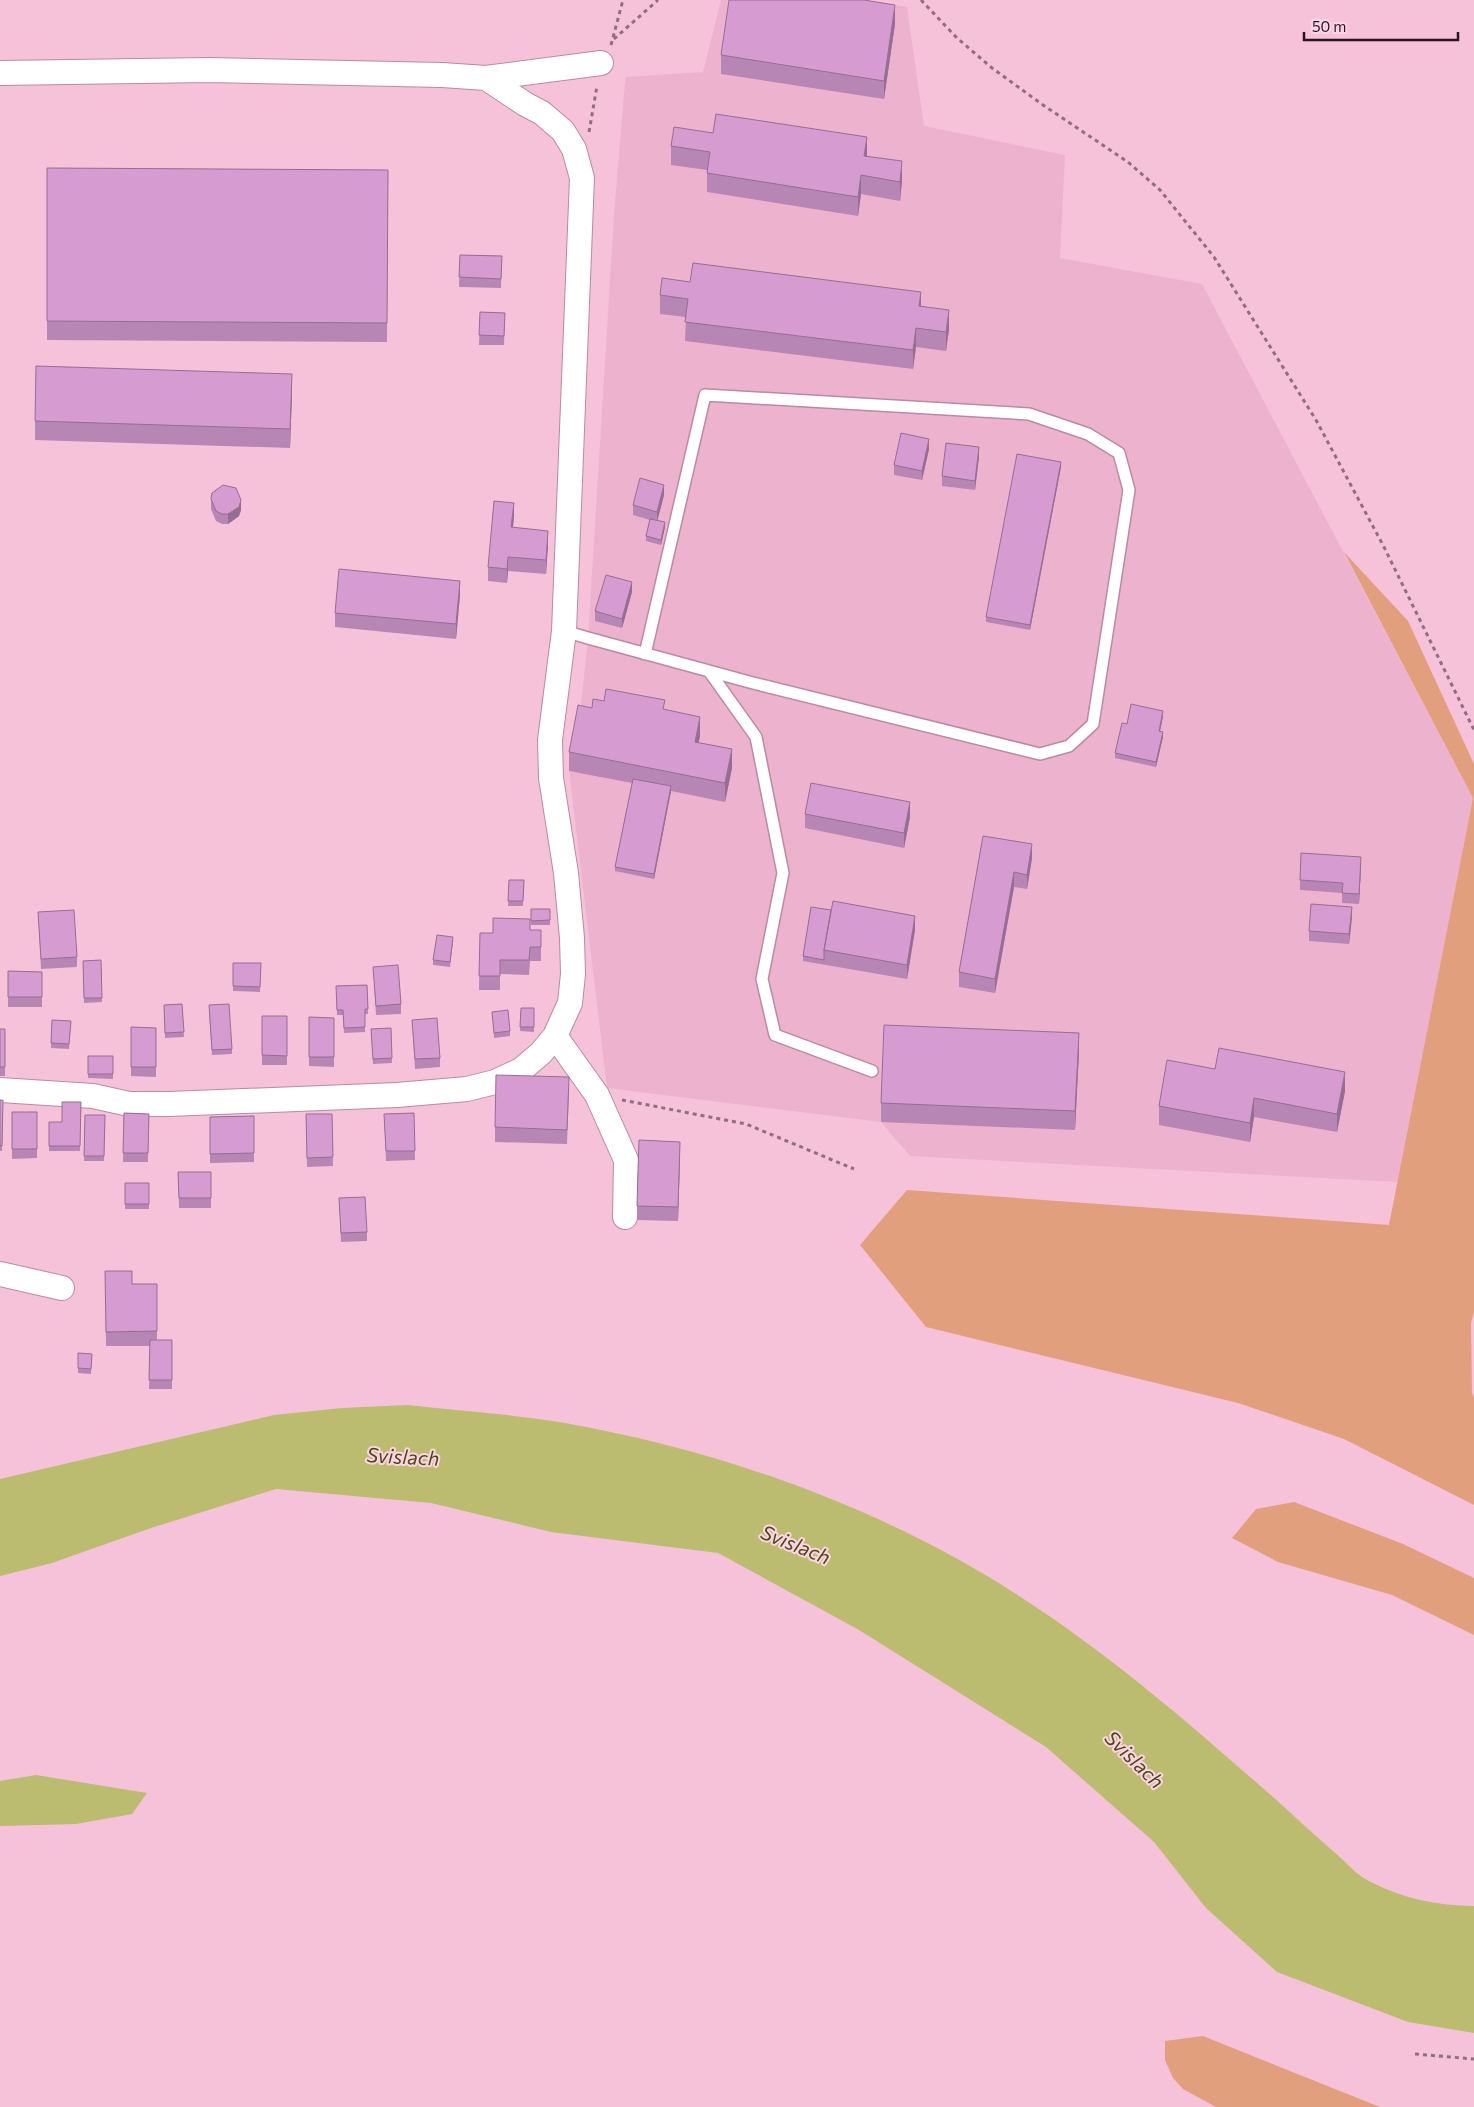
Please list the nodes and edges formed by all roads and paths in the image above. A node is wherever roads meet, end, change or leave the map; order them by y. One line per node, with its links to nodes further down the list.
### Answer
1 (623, 0): 4 (path)
2 (658, 0): 4 (path)
3 (921, 0): 12 (path)
4 (613, 40): 5 (path)
5 (601, 63): 7 (street); 8 (path)
6 (0, 73): 7 (street)
7 (486, 78): 9 (street)
8 (588, 141)
9 (564, 630): 10 (lane); 13 (street)
10 (644, 654): 11 (lane); 11 (lane)
11 (709, 671): 14 (lane)
12 (1474, 730)
13 (555, 1036): 15 (street); 16 (street)
14 (872, 1071)
15 (0, 1090)
16 (597, 1095): 17 (path); 18 (street)
17 (854, 1169)
18 (625, 1217)
19 (0, 1274): 20 (street)
20 (62, 1288)
21 (1414, 2054): 22 (path)
22 (1474, 2060)

